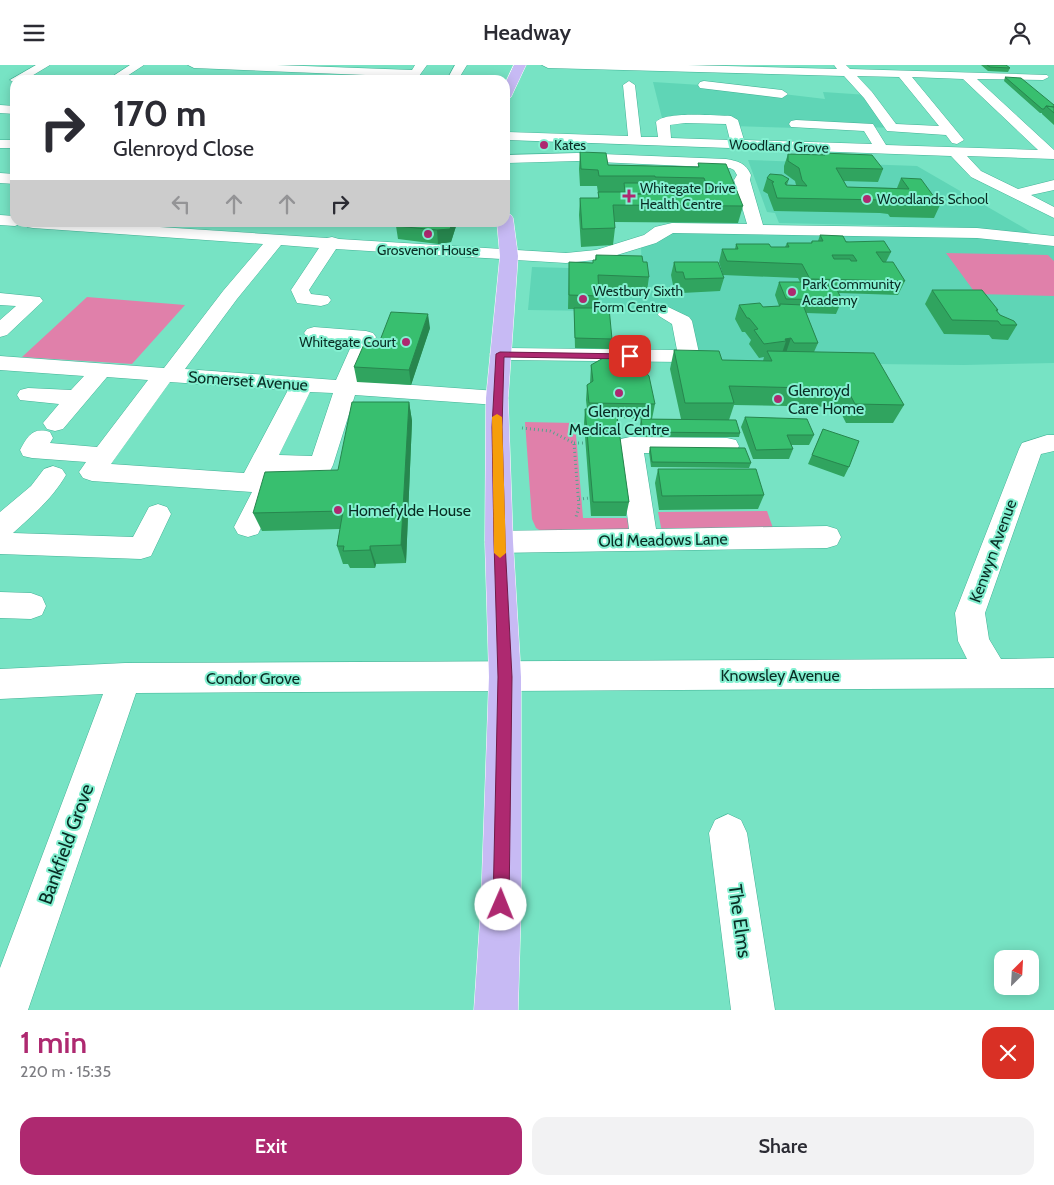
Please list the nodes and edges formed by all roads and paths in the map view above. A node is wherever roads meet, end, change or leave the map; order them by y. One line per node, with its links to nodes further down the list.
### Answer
1 (44, 65): 17 (street)
2 (138, 65): 18 (street)
3 (194, 65): 8 (street)
4 (421, 65): 11 (street)
5 (520, 65): 23 (main road)
6 (548, 65): 10 (street)
7 (1028, 65): 19 (street)
8 (261, 66): 9 (street)
9 (312, 67): 11 (street)
10 (644, 67): 14 (street); 20 (street)
11 (365, 68)
12 (844, 69): 14 (street); 16 (street); 25 (street)
13 (921, 69): 15 (street); 16 (street)
14 (770, 71): 21 (street)
15 (969, 72): 19 (street); 34 (street)
16 (902, 73): 25 (street)
17 (26, 75)
18 (121, 75)
19 (1043, 77): 24 (street)
20 (645, 82)
21 (695, 84)
22 (629, 85): 27 (street)
23 (510, 86)
24 (1054, 86)
25 (950, 131): 32 (street)
26 (510, 136): 27 (street, Woodland Grove)
27 (635, 140): 28 (street, Woodland Grove)
28 (666, 141): 29 (street, Woodland Grove); 29 (street)
29 (738, 144): 30 (street, Woodland Grove)
30 (807, 147): 31 (street, Woodland Grove); 31 (street)
31 (882, 149): 32 (street, Woodland Grove)
32 (962, 152): 34 (street, Woodland Grove); 36 (street)
33 (510, 159): 41 (street)
34 (1053, 160)
35 (1054, 185): 36 (street)
36 (1016, 194): 37 (street)
37 (1054, 213)
38 (95, 227): 42 (street)
39 (243, 227): 42 (street)
40 (506, 227): 50 (main road)
41 (748, 230): 43 (street); 46 (street)
42 (235, 236): 44 (street)
43 (651, 236): 48 (street); 50 (street)
44 (277, 239): 47 (street); 59 (street)
45 (459, 239): 49 (street)
46 (1054, 241)
47 (332, 243): 49 (street); 52 (street)
48 (793, 245)
49 (444, 251): 50 (street)
50 (513, 268): 56 (main road)
51 (0, 299): 54 (street)
52 (321, 300)
53 (666, 312): 56 (street)
54 (0, 331)
55 (314, 333): 61 (street)
56 (500, 354): 64 (main road)
57 (0, 363): 58 (street, Somerset Avenue)
58 (101, 370): 59 (street, Somerset Avenue); 63 (street)
59 (166, 375): 60 (street, Somerset Avenue); 60 (street)
60 (302, 385): 61 (street, Somerset Avenue)
61 (344, 388): 64 (street, Somerset Avenue); 75 (street)
62 (28, 395): 63 (street)
63 (77, 398): 70 (street)
64 (497, 399): 65 (main road)
65 (497, 427): 66 (path); 80 (main road)
66 (574, 443): 67 (path); 73 (path)
67 (586, 443)
68 (1054, 443): 84 (street, Kenwyn Avenue)
69 (727, 446): 78 (street)
70 (90, 454)
71 (53, 475): 77 (street)
72 (590, 498): 73 (path)
73 (579, 499): 79 (path)
74 (158, 514): 77 (street)
75 (248, 527)
76 (827, 537): 78 (street, Old Meadows Lane)
77 (5, 538)
78 (644, 540): 79 (street, Old Meadows Lane)
79 (562, 541): 80 (street, Old Meadows Lane)
80 (499, 542): 85 (main road)
81 (0, 605): 82 (street)
82 (30, 606)
83 (1054, 673): 84 (street, Knowsley Avenue)
84 (992, 674): 85 (street, Knowsley Avenue)
85 (505, 677): 86 (street, Condor Grove); 90 (main road)
86 (125, 678): 87 (street, Condor Grove); 89 (street, Bankfield Grove)
87 (0, 684)
88 (728, 833): 91 (street, The Elms)
89 (6, 1010)
90 (496, 1010)
91 (753, 1010)

